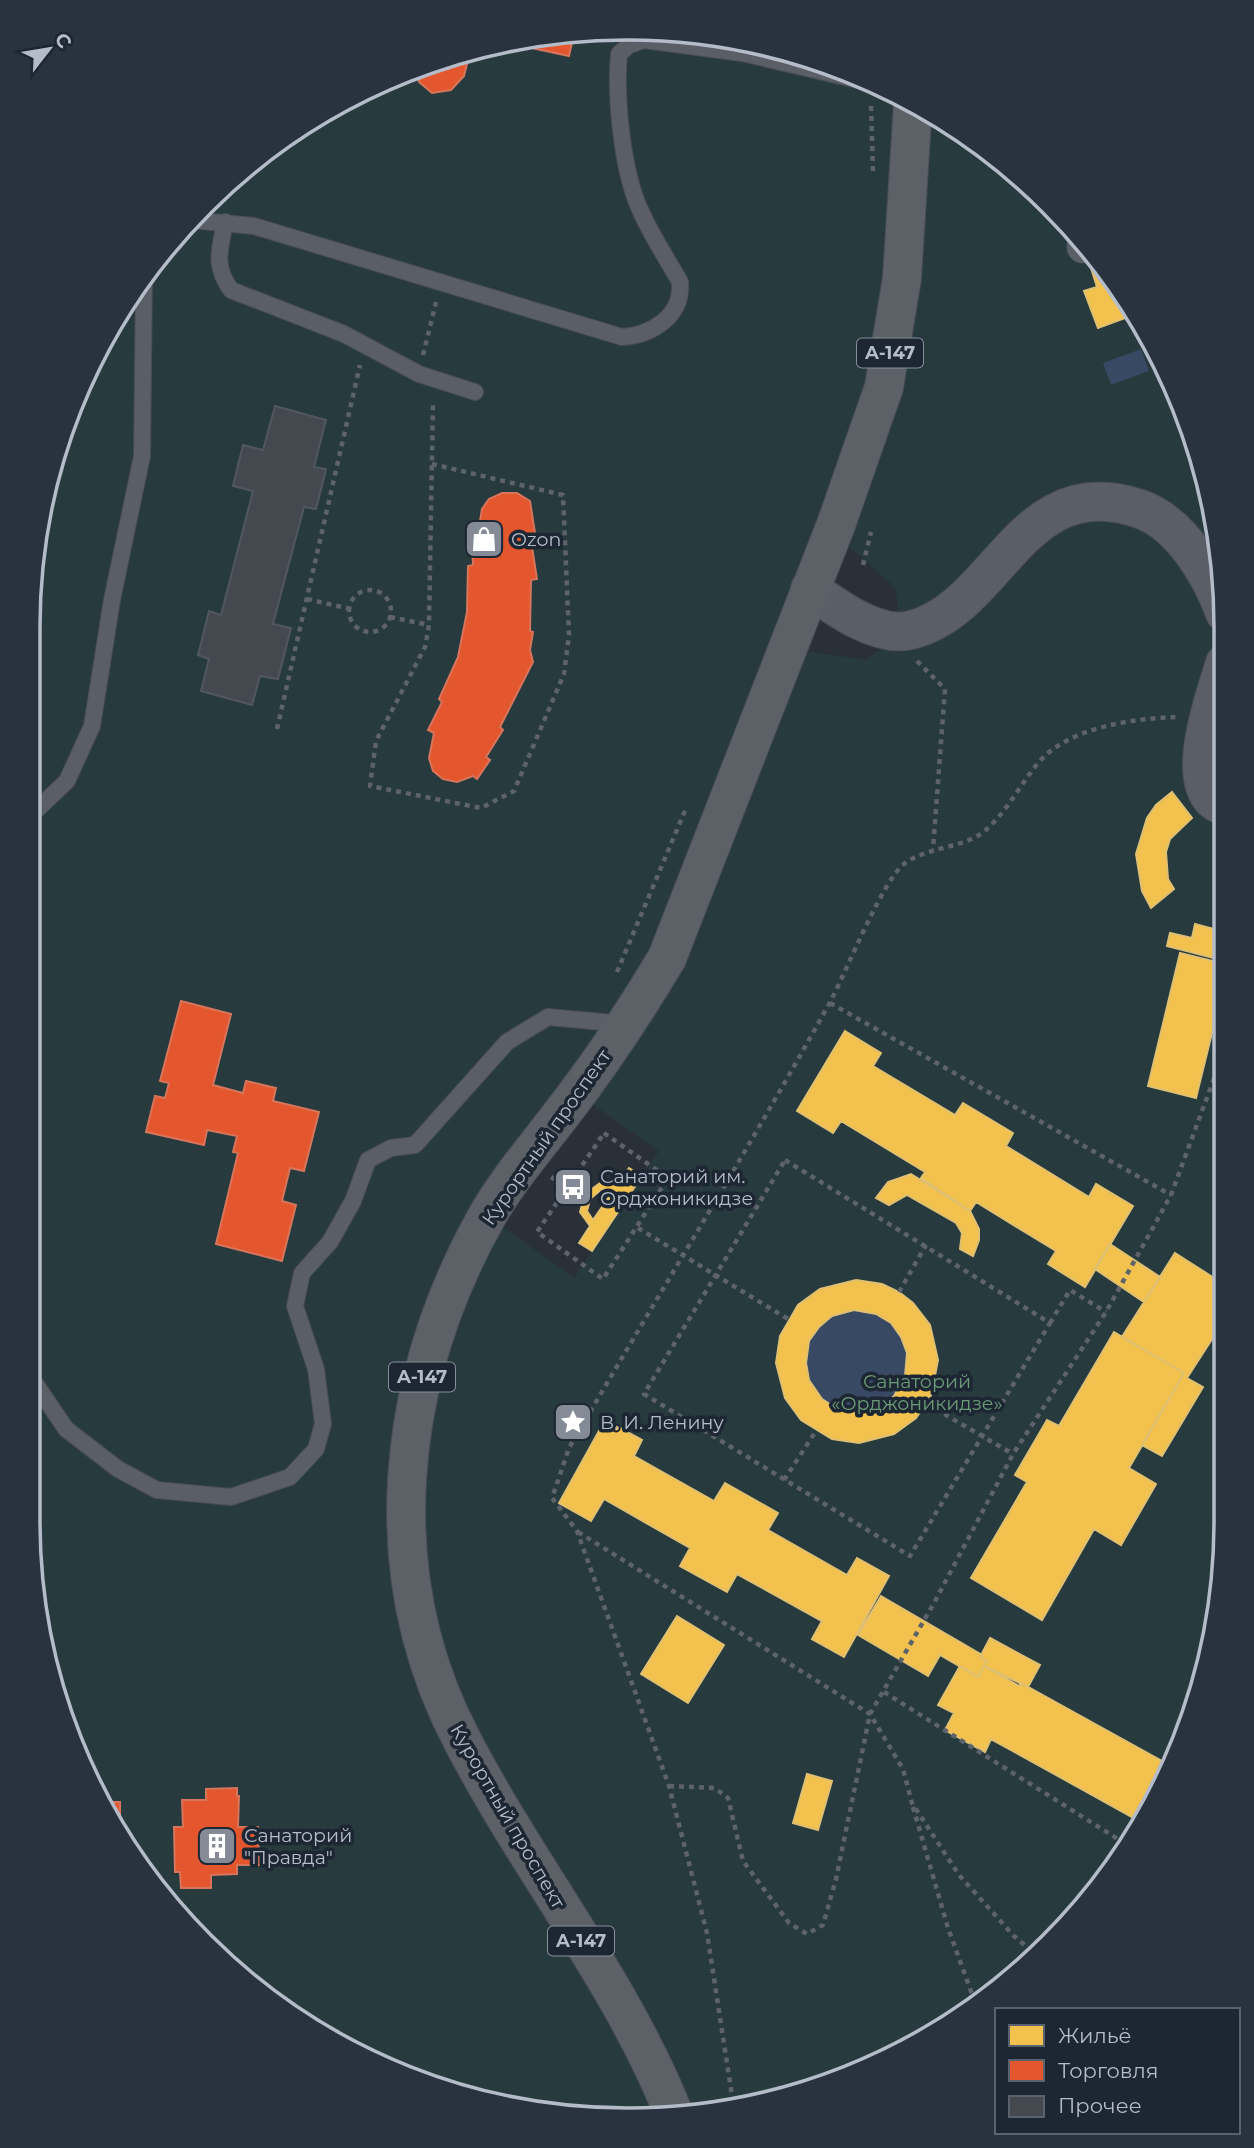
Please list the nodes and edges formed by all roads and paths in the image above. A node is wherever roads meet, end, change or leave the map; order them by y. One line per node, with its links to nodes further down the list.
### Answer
1 (642, 41): 7 (lane)
2 (871, 94): 4 (path)
3 (913, 115): 14 (main road, Курортный проспект / А-147)
4 (873, 181)
5 (204, 221): 6 (lane)
6 (225, 222): 7 (lane); 9 (lane)
7 (440, 284): 10 (path)
8 (144, 294): 25 (lane)
9 (365, 344): 10 (lane); 15 (path)
10 (419, 374): 11 (lane); 12 (path)
11 (475, 392)
12 (432, 464): 18 (path); 18 (path)
13 (1212, 586): 19 (street)
14 (810, 589): 19 (street); 29 (main road, Курортный проспект / А-147)
15 (307, 599): 16 (path); 22 (path)
16 (349, 609): 17 (path); 17 (path)
17 (390, 617): 18 (path)
18 (429, 625)
19 (912, 630): 26 (path)
20 (1214, 699): 21 (street)
21 (1208, 719): 24 (street); 26 (path)
22 (277, 729)
23 (691, 798): 27 (path)
24 (1214, 801)
25 (40, 807)
26 (933, 849): 28 (path)
27 (614, 977)
28 (830, 1003): 35 (path); 38 (path)
29 (627, 1024): 44 (lane); 59 (main road, Курортный проспект / А-147)
30 (1214, 1078): 35 (path)
31 (558, 1165): 32 (path)
32 (551, 1177): 33 (path); 34 (path)
33 (544, 1186)
34 (567, 1187): 36 (path); 36 (path)
35 (1171, 1195): 41 (path)
36 (638, 1228): 38 (path)
37 (926, 1245): 39 (path); 40 (path); 43 (path)
38 (681, 1255): 39 (path); 50 (path)
39 (715, 1277): 42 (path); 49 (path)
40 (899, 1292)
41 (1106, 1312): 43 (path); 48 (path)
42 (788, 1319)
43 (1050, 1323): 47 (path)
44 (40, 1391)
45 (928, 1404): 47 (path)
46 (816, 1431): 49 (path)
47 (982, 1435): 48 (path); 49 (path)
48 (1013, 1454): 51 (path)
49 (785, 1480)
50 (577, 1531): 52 (path); 53 (path)
51 (884, 1692): 52 (path); 55 (path)
52 (870, 1714): 53 (path); 54 (path)
53 (669, 1786): 58 (path)
54 (912, 1803): 56 (path); 57 (path)
55 (1119, 1840)
56 (1029, 1948)
57 (972, 1995)
58 (732, 2098)
59 (670, 2106)

